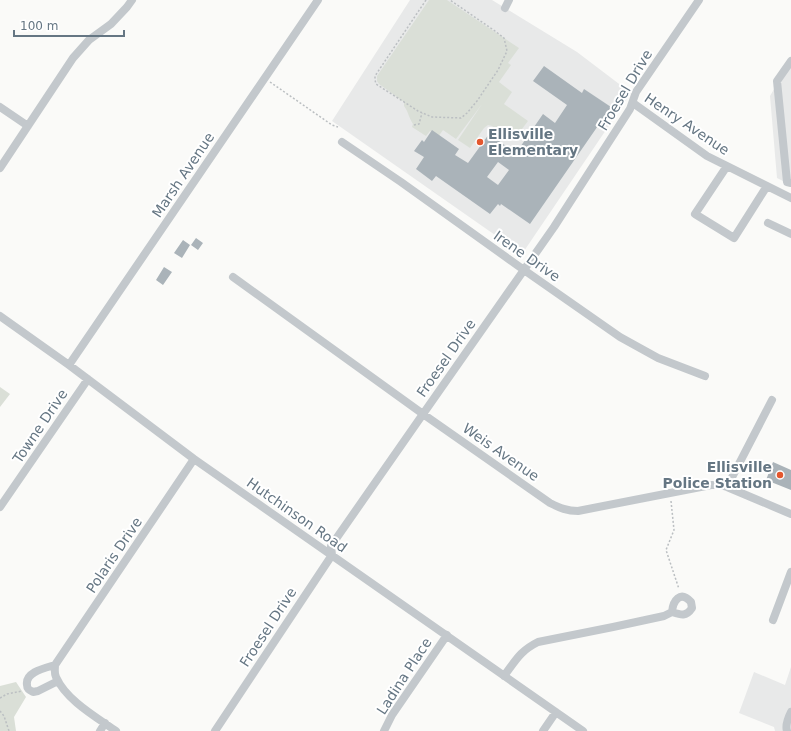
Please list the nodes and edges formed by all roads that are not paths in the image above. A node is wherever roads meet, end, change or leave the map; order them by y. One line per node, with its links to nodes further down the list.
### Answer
1 (132, 0): 9 (street)
2 (318, 0): 21 (street, Marsh Avenue)
3 (509, 0): 5 (street)
4 (699, 0): 7 (street, Froesel Drive)
5 (505, 8)
6 (791, 61): 13 (street)
7 (633, 103): 11 (street, Henry Avenue); 18 (street, Froesel Drive)
8 (0, 107): 9 (street)
9 (28, 126): 12 (street)
10 (342, 142): 18 (street, Irene Drive)
11 (727, 166): 14 (street, Henry Avenue); 14 (street)
12 (0, 168)
13 (791, 183)
14 (767, 186): 15 (street, Henry Avenue)
15 (791, 198)
16 (768, 223): 17 (street)
17 (791, 234)
18 (524, 270): 22 (street, Irene Drive); 25 (street, Froesel Drive)
19 (232, 277): 25 (street, Weis Avenue)
20 (0, 316): 21 (street, Hutchinson Road)
21 (69, 365): 23 (street, Hutchinson Road)
22 (705, 376)
23 (88, 379): 26 (street, Hutchinson Road); 28 (street, Towne Drive)
24 (772, 400): 27 (street)
25 (423, 414): 27 (street, Weis Avenue); 30 (street, Froesel Drive)
26 (194, 459): 30 (street, Hutchinson Road); 35 (street, Polaris Drive)
27 (727, 487): 29 (street, Weis Avenue)
28 (0, 507)
29 (791, 514)
30 (332, 555): 34 (street, Hutchinson Road); 43 (street, Froesel Drive)
31 (791, 572): 33 (street)
32 (672, 612): 36 (street)
33 (773, 620)
34 (447, 635): 36 (street, Hutchinson Road); 44 (street, Ladina Place)
35 (54, 665): 37 (street); 37 (street)
36 (504, 676): 38 (street, Hutchinson Road)
37 (57, 679): 40 (street)
38 (556, 712): 45 (street); 46 (street, Hutchinson Road)
39 (791, 712): 47 (street)
40 (105, 723): 41 (street); 42 (street)
41 (100, 731)
42 (116, 731)
43 (215, 731)
44 (384, 731)
45 (543, 731)
46 (583, 731)
47 (787, 731)

